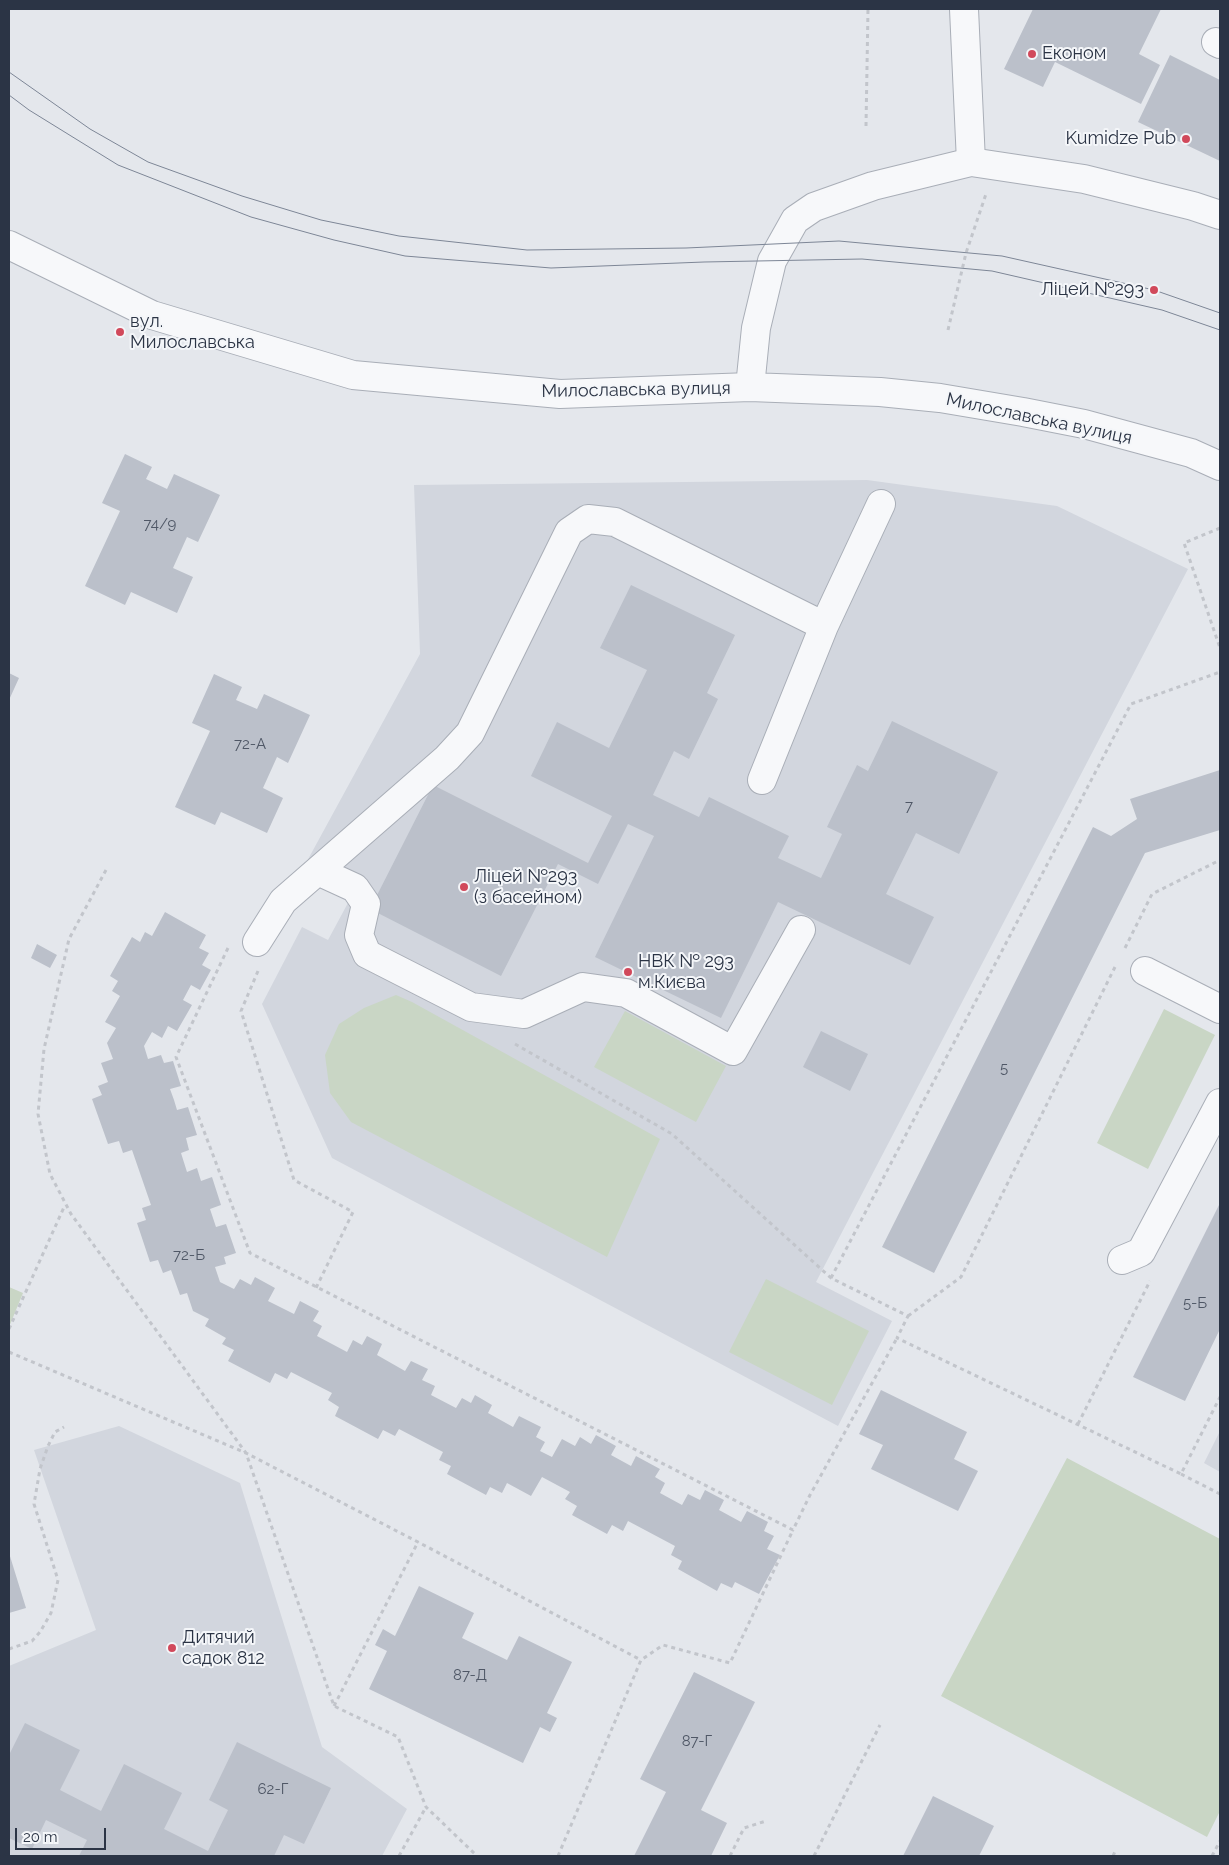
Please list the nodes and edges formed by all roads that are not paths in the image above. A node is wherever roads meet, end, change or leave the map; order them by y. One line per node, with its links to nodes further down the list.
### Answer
1 (964, 9): 2 (street)
2 (971, 162): 3 (street); 5 (street)
3 (1220, 215)
4 (9, 244): 5 (street, Милославська вулиця)
5 (750, 387): 6 (street, Милославська вулиця)
6 (1220, 466)
7 (881, 504): 8 (street)
8 (824, 626): 9 (street); 10 (street)
9 (762, 780)
10 (318, 871): 11 (street); 12 (street)
11 (801, 930)
12 (244, 942)
13 (1145, 972): 14 (street)
14 (1220, 1010)
15 (1220, 1103): 16 (street)
16 (1122, 1260)

